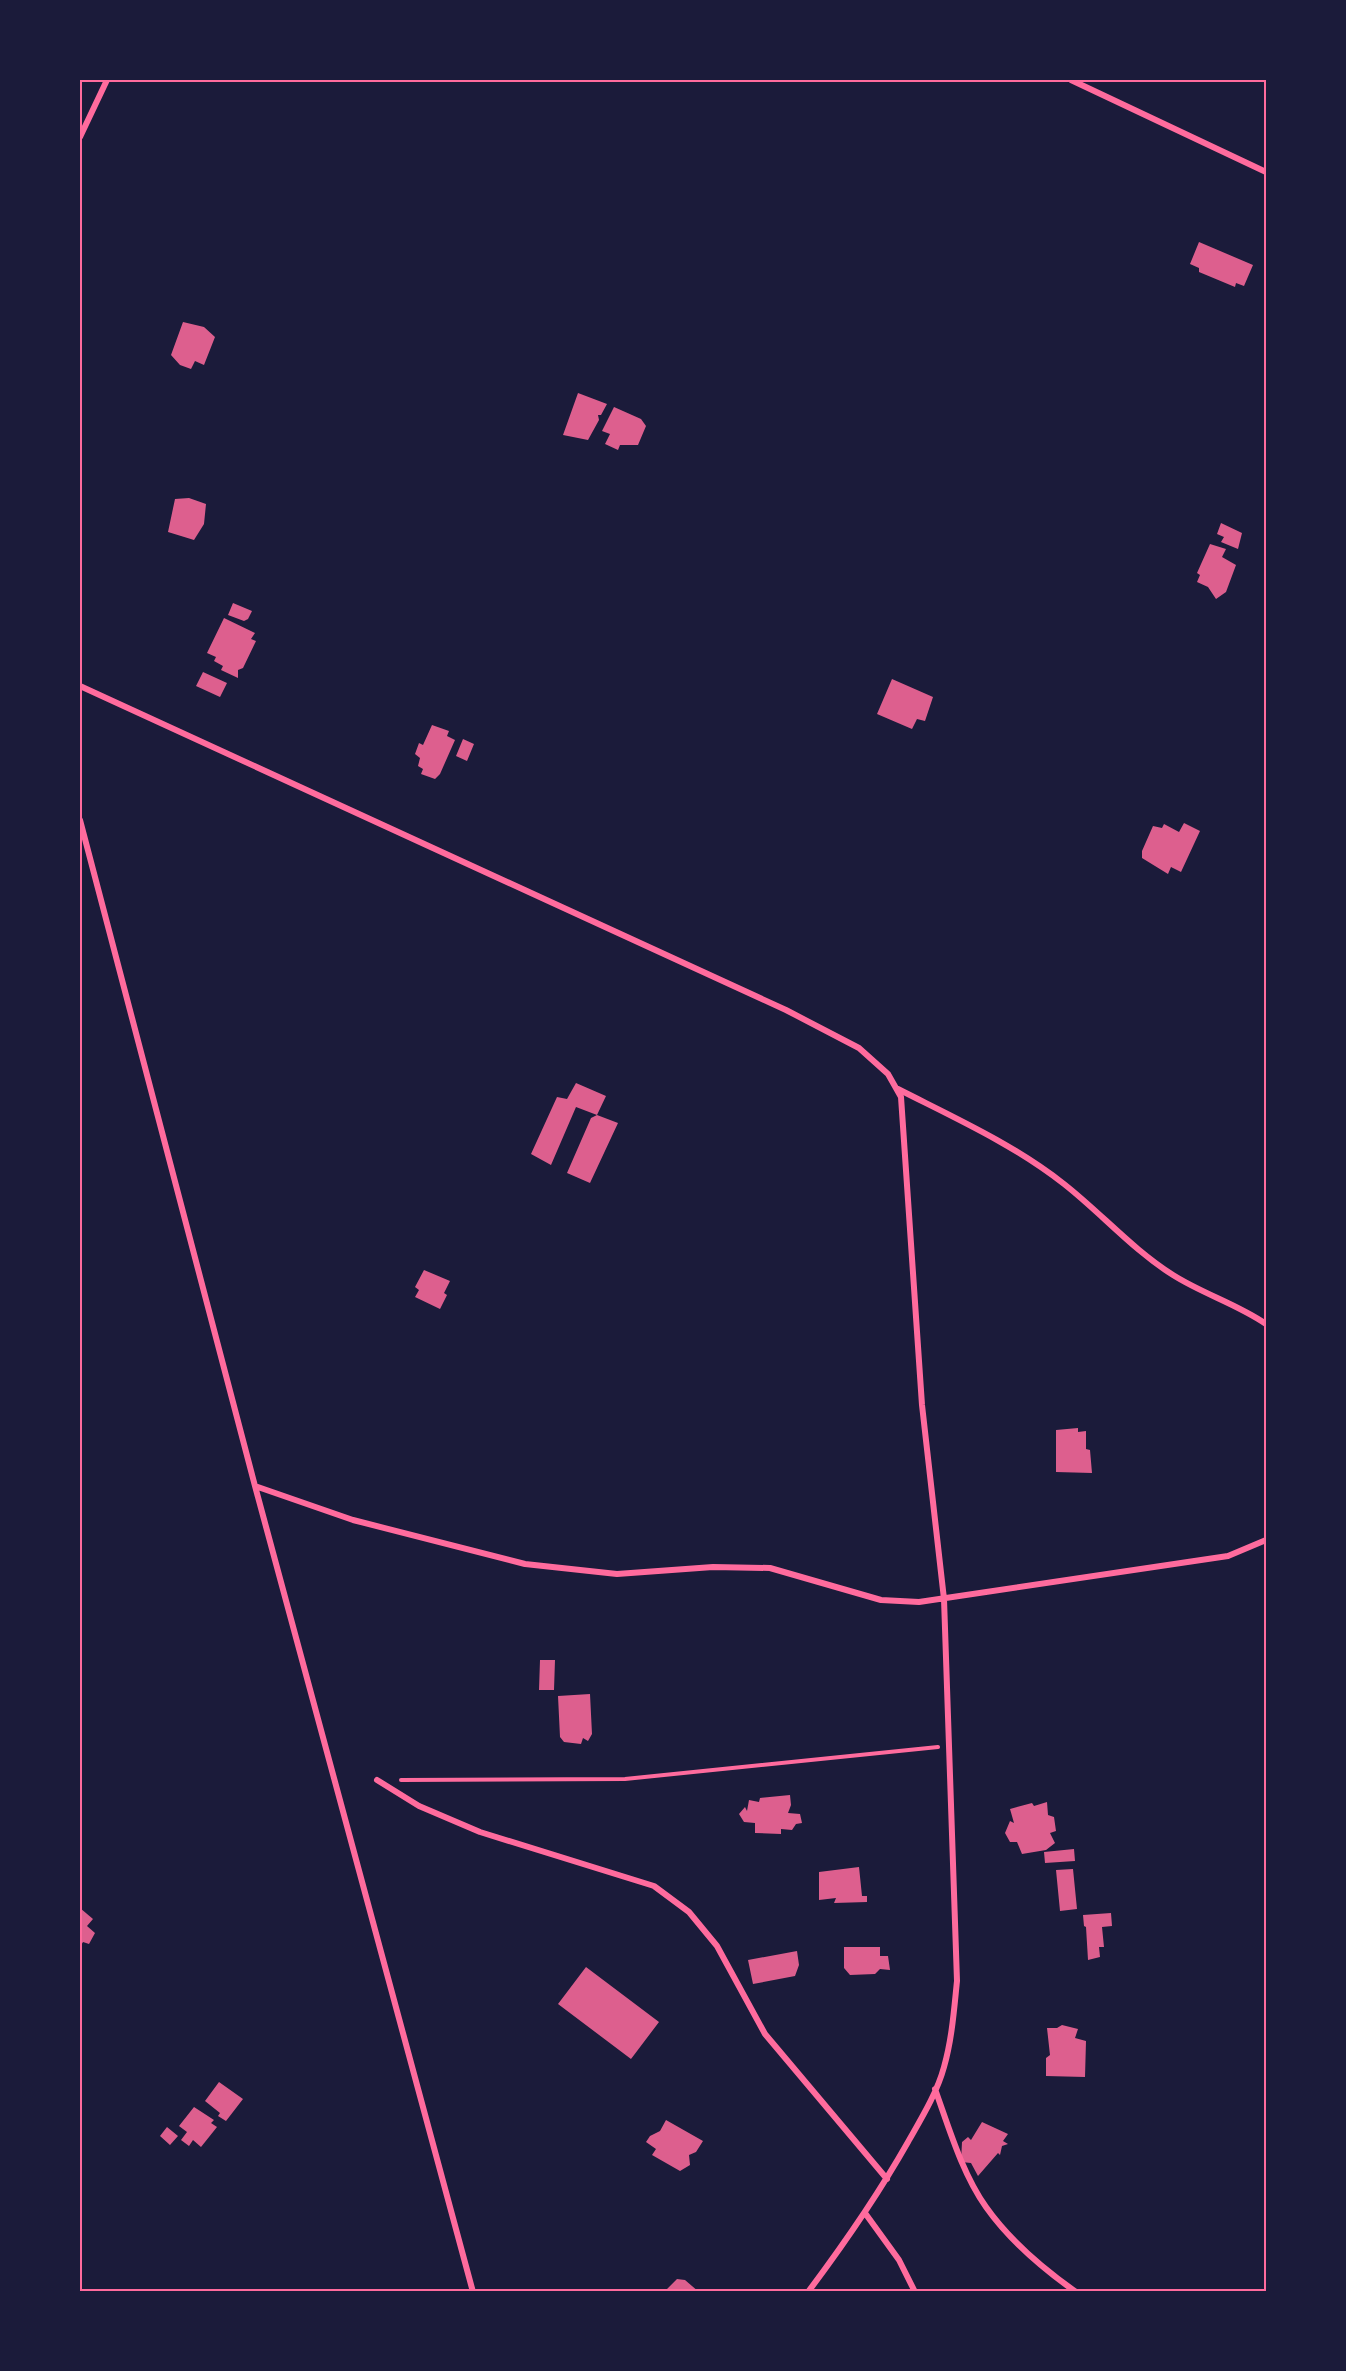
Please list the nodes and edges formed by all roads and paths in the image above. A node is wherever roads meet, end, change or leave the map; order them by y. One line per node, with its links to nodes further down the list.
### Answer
1 (107, 80): 3 (street)
2 (1071, 80): 4 (street)
3 (80, 137)
4 (1266, 172)
5 (80, 686): 7 (street)
6 (80, 820): 9 (street)
7 (898, 1089): 8 (street); 11 (street)
8 (1266, 1324)
9 (255, 1486): 11 (street); 18 (street)
10 (1266, 1540): 11 (street)
11 (944, 1599): 12 (street)
12 (951, 1745): 14 (path); 15 (street)
13 (376, 1780): 16 (street)
14 (400, 1780)
15 (935, 2089): 16 (street); 21 (street)
16 (887, 2180): 17 (street)
17 (865, 2213): 19 (street); 20 (street)
18 (473, 2292)
19 (808, 2292)
20 (915, 2292)
21 (1076, 2292)

